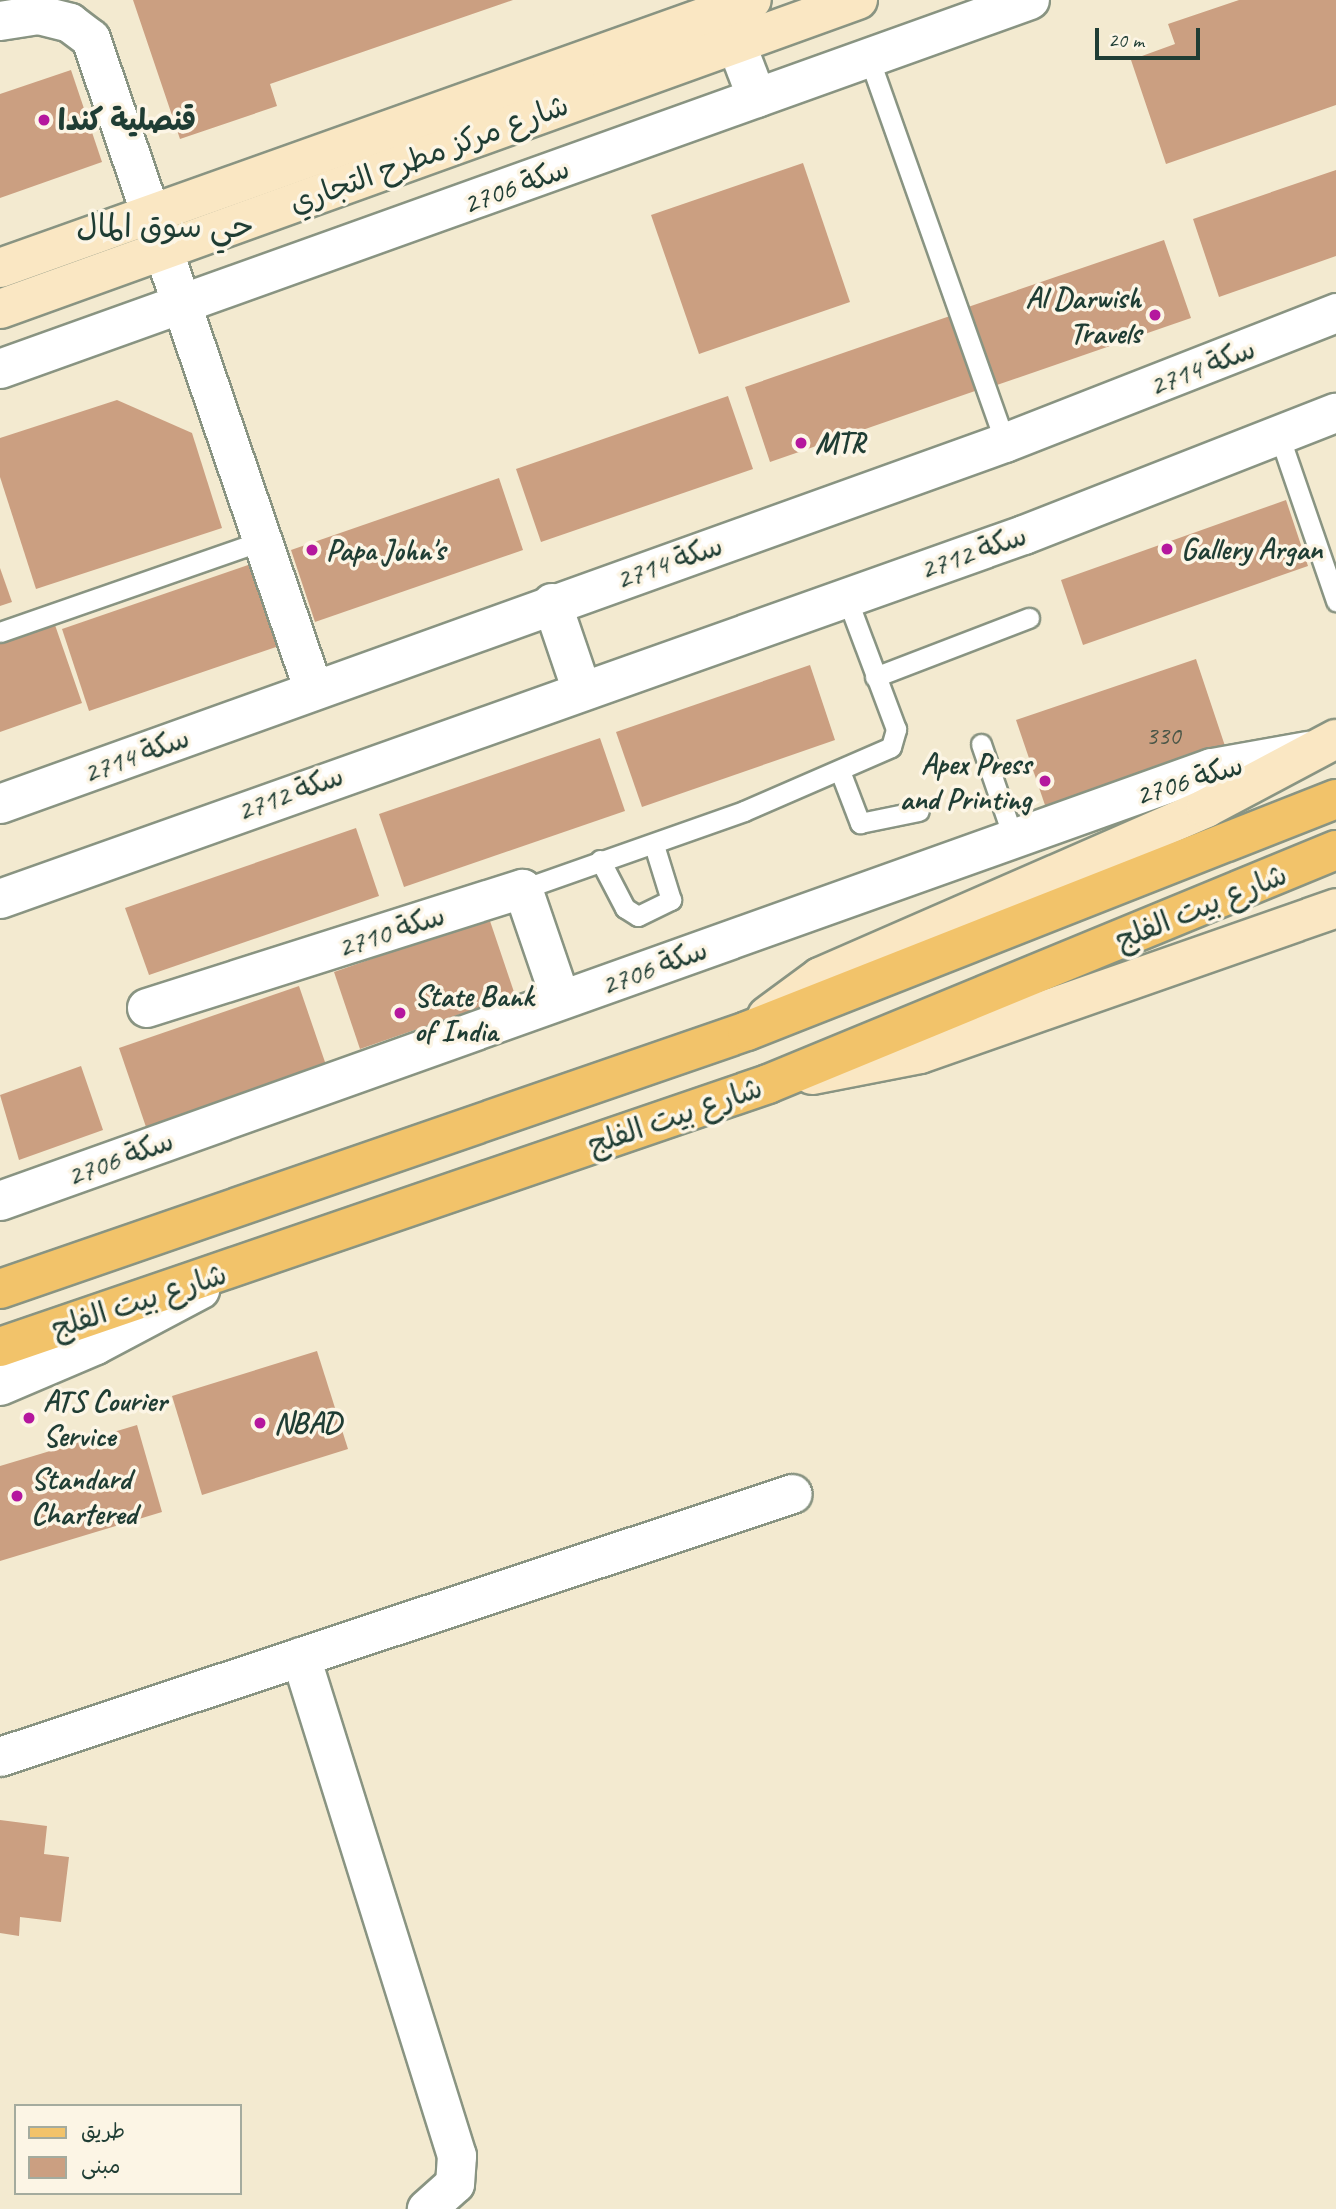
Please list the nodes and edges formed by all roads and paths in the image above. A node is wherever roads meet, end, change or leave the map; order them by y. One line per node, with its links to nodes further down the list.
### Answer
1 (858, 0): 4 (main road, شارع مركز مطرح التجاري)
2 (1030, 0): 6 (street, سكة 2706)
3 (73, 12): 5 (street); 8 (street)
4 (738, 18): 7 (street); 8 (main road, شارع مركز مطرح التجاري); 9 (main road, شارع مركز مطرح التجاري)
5 (0, 21)
6 (869, 58): 7 (street, سكة 2706); 17 (lane)
7 (757, 98): 11 (street, سكة 2706)
8 (148, 215): 9 (street); 10 (main road, شارع مركز مطرح التجاري)
9 (160, 252): 11 (street); 12 (main road, شارع مركز مطرح التجاري)
10 (0, 268)
11 (179, 308): 14 (street, سكة 2706); 18 (street)
12 (0, 309)
13 (1327, 323): 17 (street, سكة 2714)
14 (0, 369)
15 (1336, 413): 16 (street, سكة 2712)
16 (1279, 435): 19 (street, سكة 2712); 21 (lane)
17 (1005, 443): 20 (street, سكة 2714)
18 (261, 541): 23 (lane); 26 (street)
19 (846, 596): 24 (lane); 25 (street, سكة 2712)
20 (564, 599): 25 (street); 26 (street, سكة 2714)
21 (1336, 601)
22 (1030, 618): 24 (lane)
23 (0, 632)
24 (875, 677): 29 (lane)
25 (593, 684): 38 (street, سكة 2712)
26 (314, 691): 31 (street, سكة 2714)
27 (981, 744): 33 (lane)
28 (1324, 744): 33 (street, سكة 2706); 42 (main road, سكة 2706)
29 (840, 771): 32 (lane); 34 (lane)
30 (1336, 799): 42 (main road, شارع بيت الفلج)
31 (0, 804)
32 (919, 811)
33 (1014, 839): 40 (street, سكة 2706)
34 (654, 845): 36 (lane); 36 (lane)
35 (1336, 850): 43 (main road, شارع بيت الفلج)
36 (600, 860): 37 (lane)
37 (523, 889): 40 (street); 41 (street, سكة 2710)
38 (0, 899)
39 (1336, 908): 43 (main road)
40 (561, 1000): 44 (street, سكة 2706)
41 (147, 1008)
42 (747, 1031): 46 (main road, شارع بيت الفلج)
43 (768, 1084): 45 (main road, شارع بيت الفلج)
44 (0, 1201)
45 (242, 1267): 47 (main road, شارع بيت الفلج); 48 (street)
46 (0, 1289)
47 (0, 1347)
48 (0, 1386)
49 (793, 1494): 50 (street)
50 (301, 1657): 51 (street); 52 (street)
51 (0, 1757)
52 (427, 2209)

